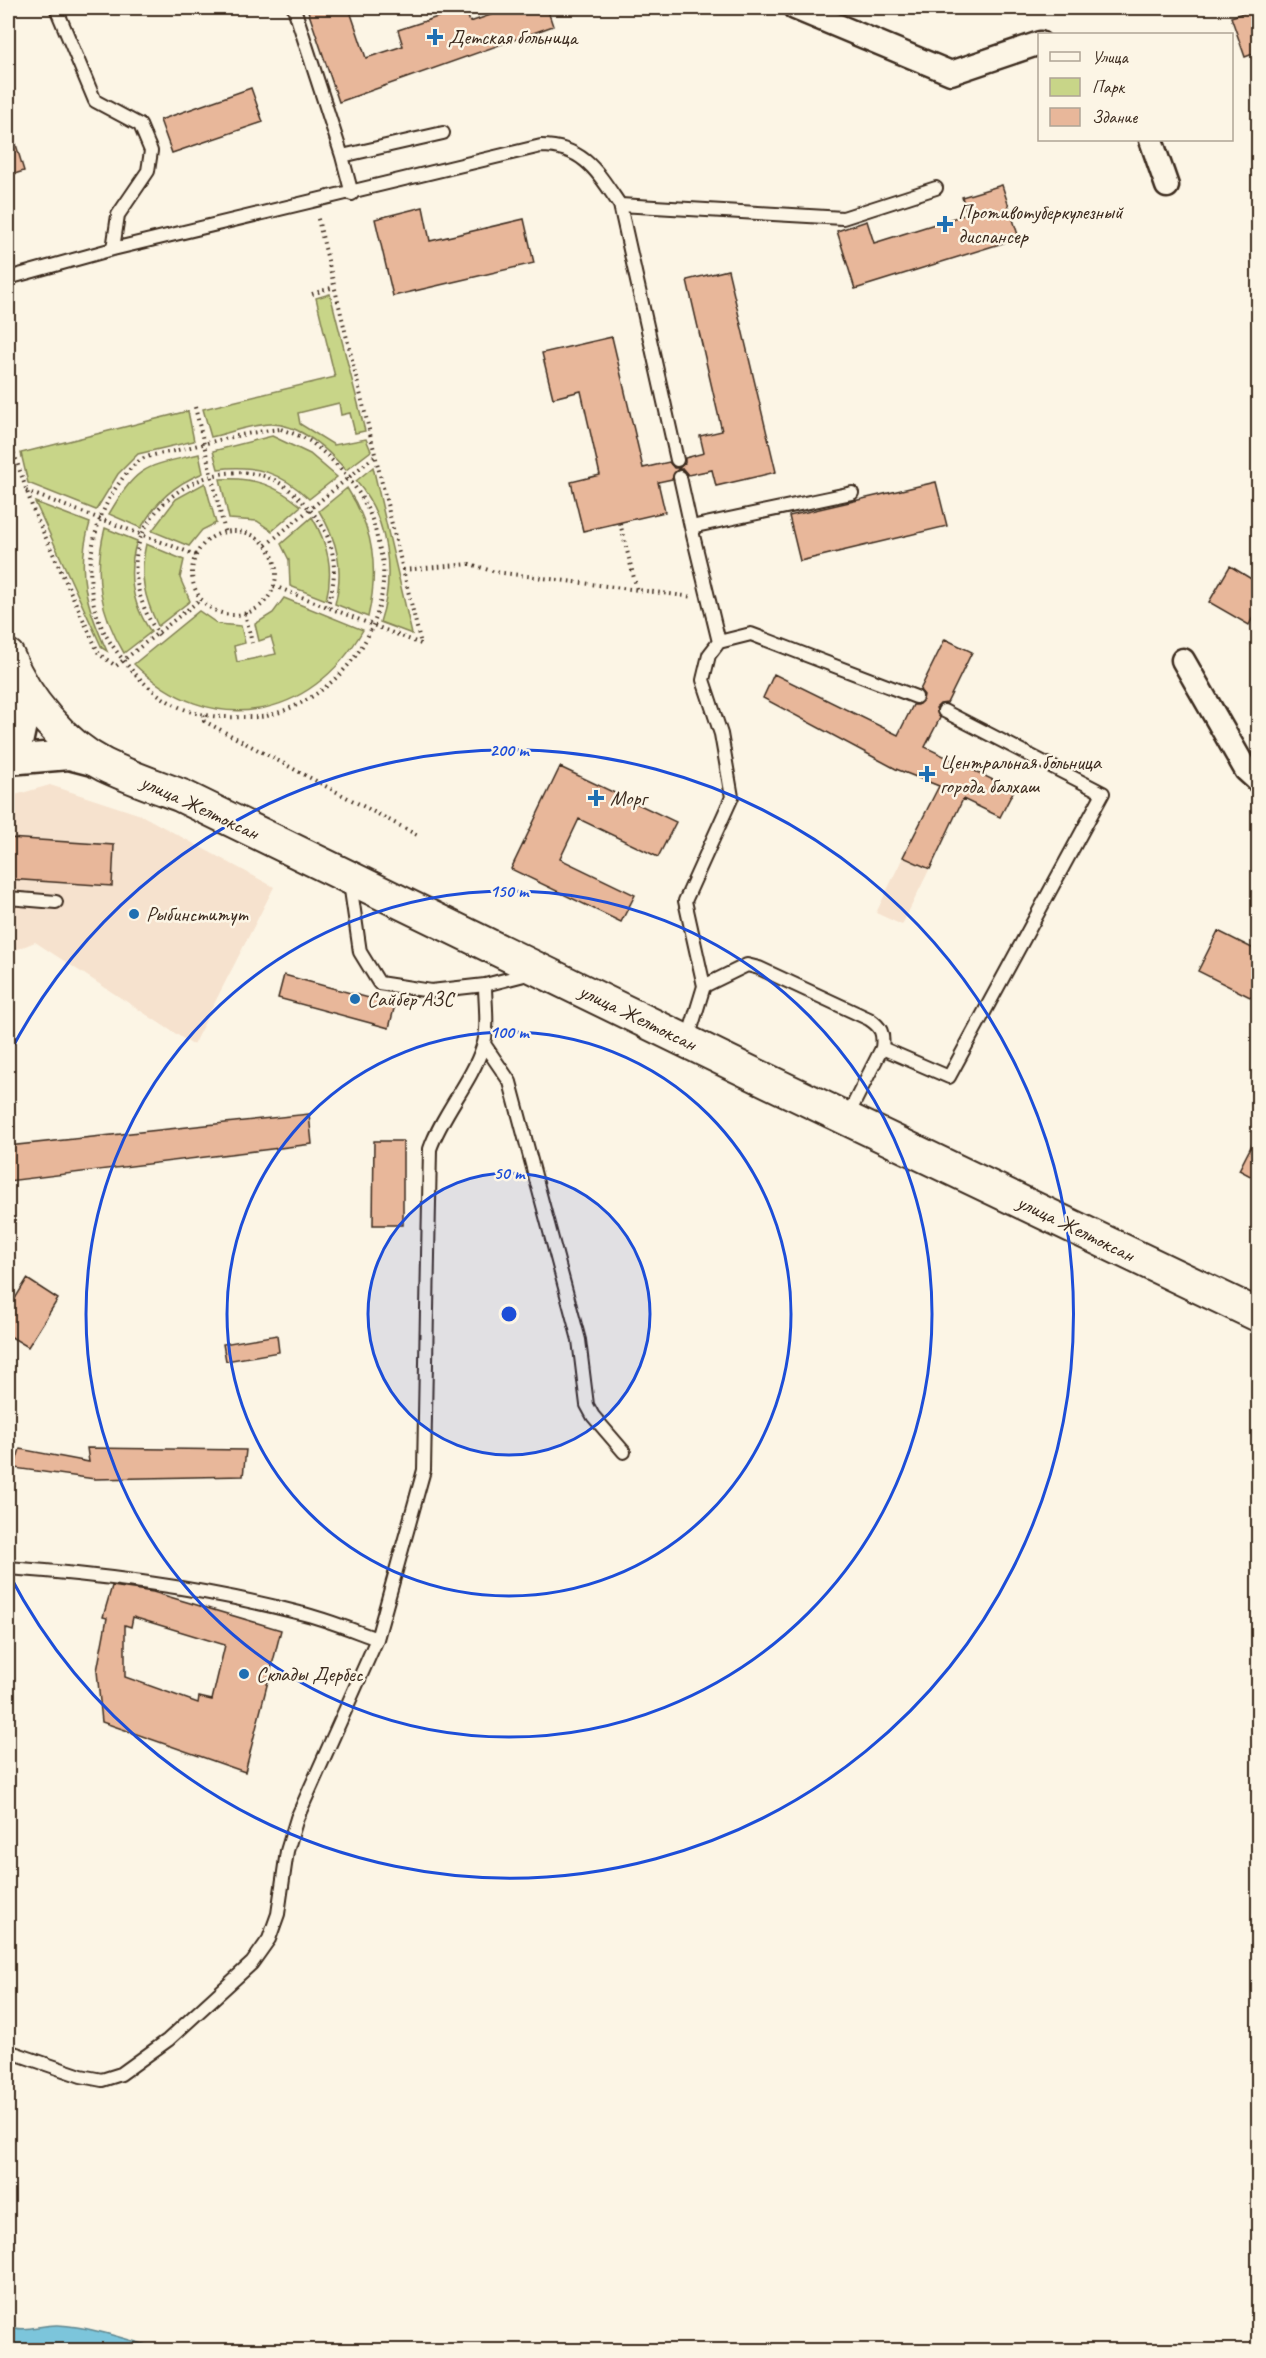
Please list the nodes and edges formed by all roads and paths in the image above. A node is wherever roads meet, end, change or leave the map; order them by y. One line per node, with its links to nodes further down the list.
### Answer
1 (56, 8): 13 (lane)
2 (294, 8): 7 (lane)
3 (795, 8): 4 (street)
4 (1038, 44)
5 (444, 133): 7 (lane)
6 (1151, 141): 8 (street)
7 (342, 156): 10 (lane)
8 (1167, 186)
9 (936, 188): 11 (lane)
10 (351, 194): 11 (lane); 13 (lane)
11 (620, 205): 21 (lane)
12 (316, 212): 15 (path)
13 (113, 249): 14 (lane)
14 (8, 278)
15 (334, 287): 16 (path); 20 (path)
16 (312, 294)
17 (195, 407): 19 (path)
18 (8, 436): 25 (path)
19 (204, 444): 22 (path); 23 (path); 28 (path)
20 (375, 456): 23 (path); 35 (path)
21 (676, 460)
22 (212, 476): 27 (path); 31 (path); 32 (path)
23 (346, 477): 27 (path); 42 (path)
24 (680, 477): 30 (lane)
25 (26, 491): 28 (path); 48 (path)
26 (852, 493): 30 (lane)
27 (309, 509): 33 (path); 40 (path)
28 (98, 518): 32 (path); 48 (path)
29 (620, 523): 37 (path)
30 (692, 527): 38 (lane)
31 (225, 532): 33 (path); 34 (path)
32 (143, 536): 34 (path); 43 (path)
33 (266, 545): 36 (path)
34 (196, 555): 39 (path)
35 (403, 570): 37 (path); 42 (path)
36 (274, 586): 40 (path); 41 (path)
37 (637, 591): 38 (path)
38 (706, 596): 44 (lane)
39 (201, 599): 41 (path); 43 (path)
40 (327, 607): 42 (path)
41 (245, 613): 45 (path)
42 (372, 625): 51 (path)
43 (159, 635): 48 (path)
44 (719, 642): 49 (lane); 62 (lane)
45 (252, 643)
46 (8, 657): 52 (street); 54 (main road)
47 (1183, 660): 55 (street)
48 (123, 662): 51 (path)
49 (916, 697)
50 (944, 711): 65 (lane)
51 (206, 715): 56 (path)
52 (8, 751)
53 (8, 759): 54 (street, улица Желтоксан)
54 (103, 764): 57 (main road, улица Желтоксан)
55 (1258, 781)
56 (419, 836)
57 (350, 879): 60 (main road, улица Желтоксан); 61 (lane)
58 (8, 898): 59 (lane)
59 (56, 902)
60 (541, 970): 61 (lane); 63 (main road, улица Желтоксан)
61 (485, 985): 64 (lane)
62 (704, 986): 63 (lane); 65 (lane)
63 (687, 1042): 66 (main road, улица Желтоксан)
64 (484, 1044): 68 (lane); 70 (lane)
65 (882, 1048): 66 (lane)
66 (846, 1118): 67 (main road, улица Желтоксан)
67 (1258, 1315)
68 (624, 1452)
69 (8, 1568): 70 (lane)
70 (377, 1639): 71 (lane)
71 (8, 2051)

